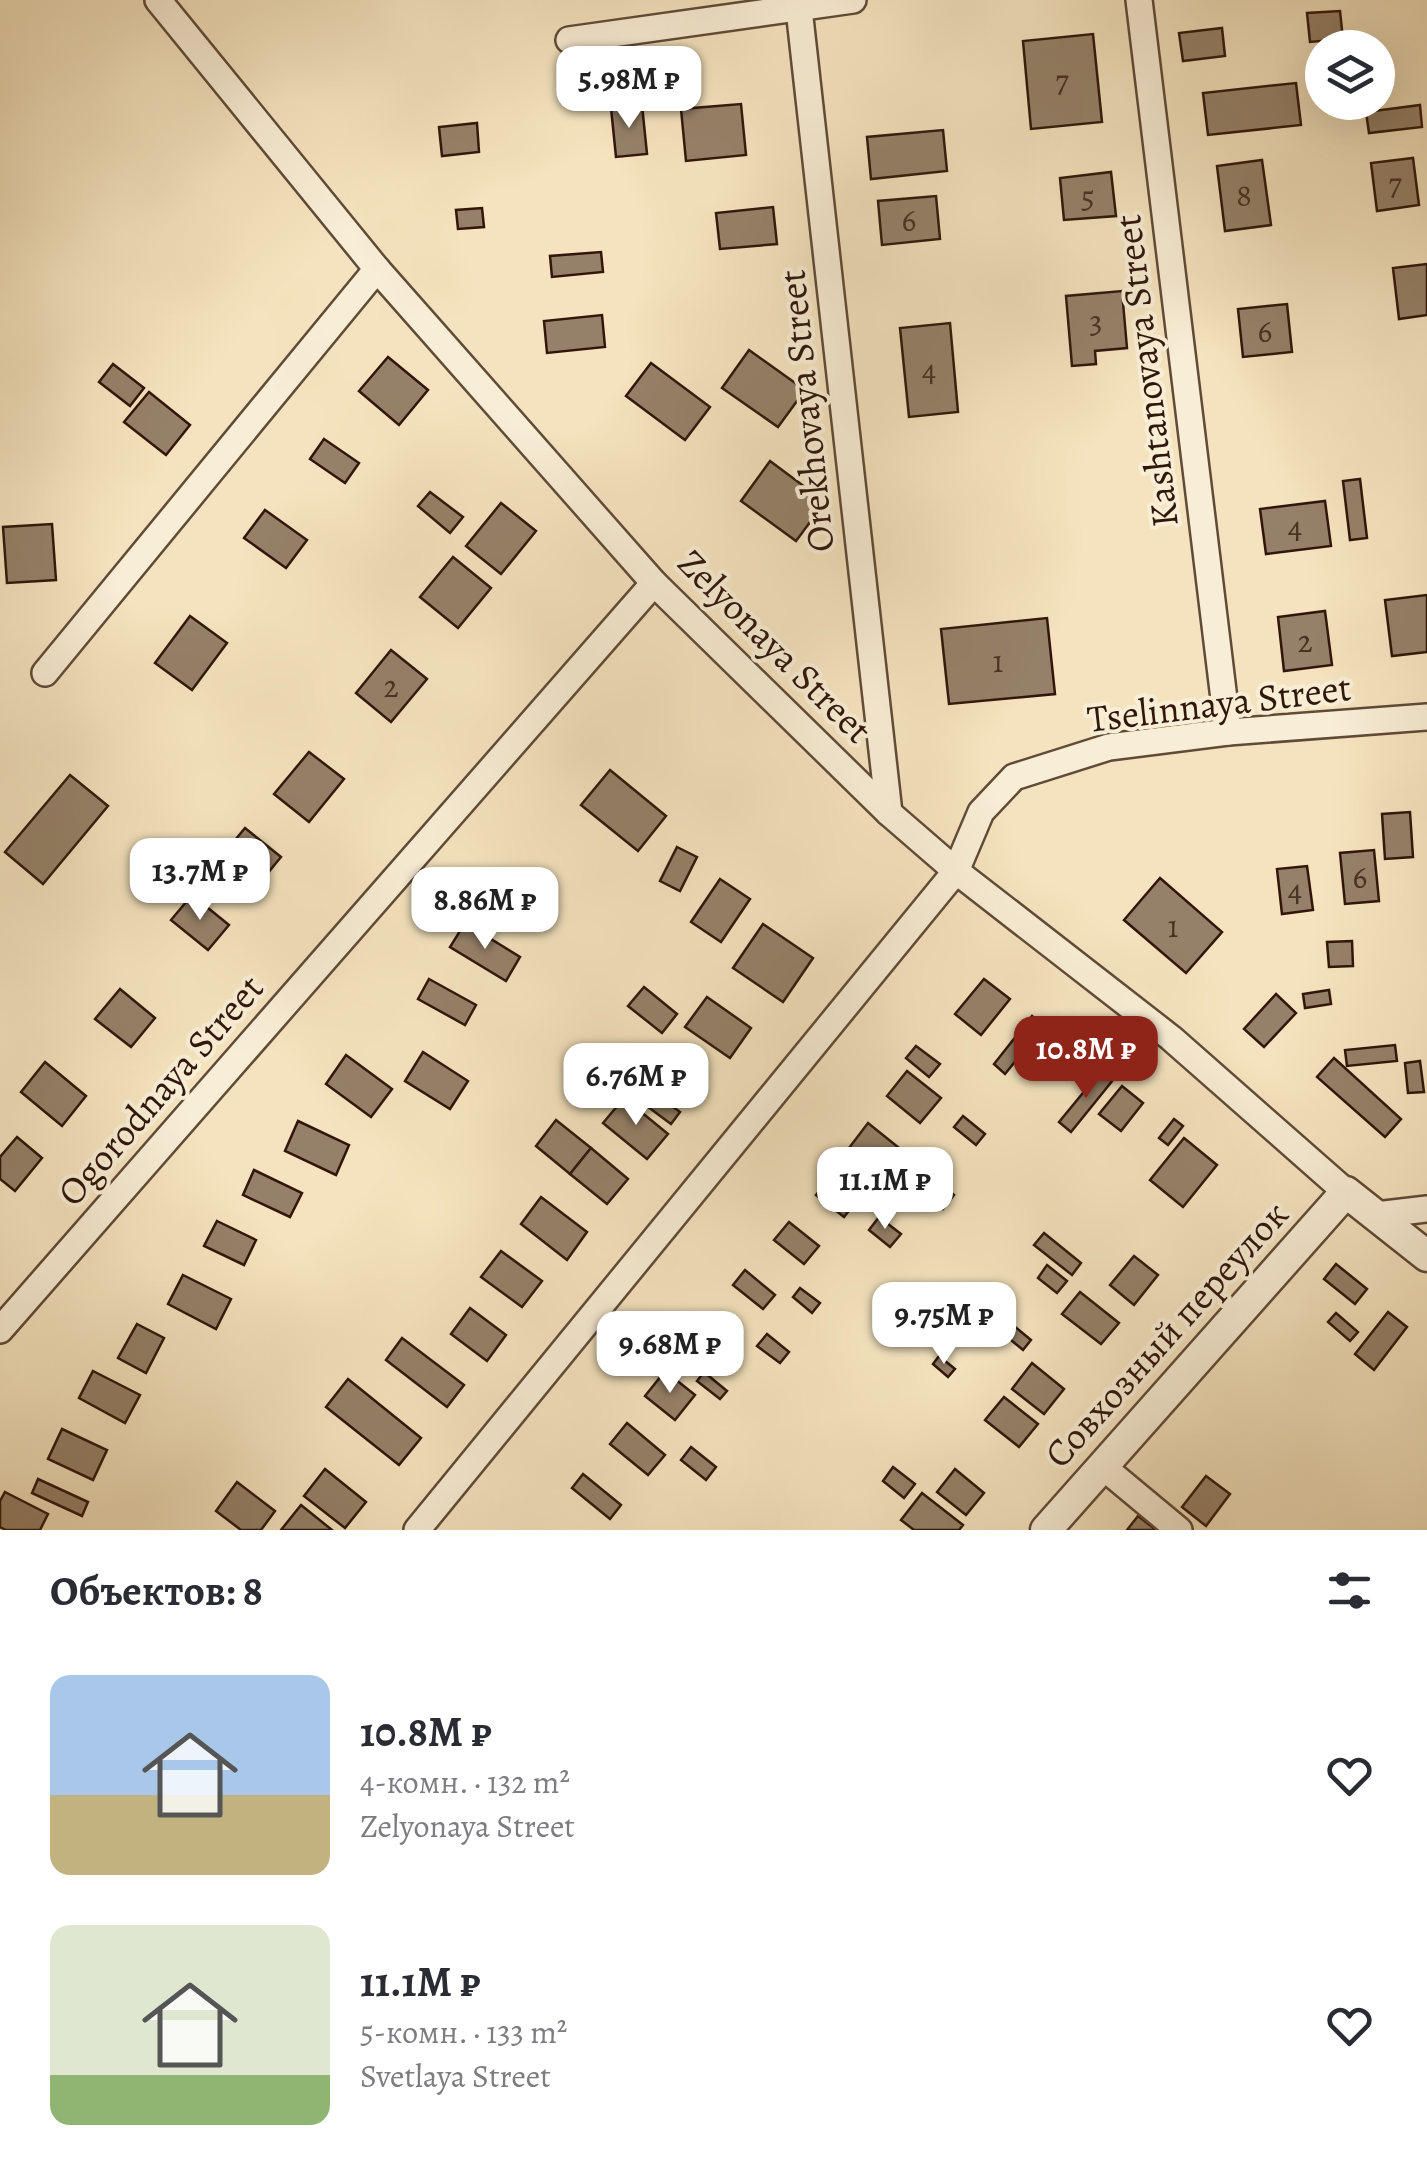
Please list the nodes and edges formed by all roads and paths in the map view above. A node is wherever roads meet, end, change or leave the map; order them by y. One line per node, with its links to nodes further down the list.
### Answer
1 (158, 0): 6 (street, Zelyonaya Street)
2 (854, 0): 4 (street)
3 (1139, 0): 10 (street, Kashtanovaya Street)
4 (799, 4): 5 (street); 11 (street, Orekhovaya Street)
5 (569, 40)
6 (377, 269): 7 (street, Zelyonaya Street); 8 (street)
7 (654, 583): 11 (street, Zelyonaya Street); 17 (street, Ogorodnaya Street)
8 (45, 674)
9 (1427, 717): 10 (street, Tselinnaya Street)
10 (1228, 732): 12 (street, Tselinnaya Street)
11 (889, 814): 12 (street, Zelyonaya Street)
12 (956, 871): 13 (street, Zelyonaya Street); 19 (street, Tselinnaya Street)
13 (1346, 1192): 15 (street, Zelyonaya Street); 18 (street, Совхозный переулок)
14 (1427, 1209): 15 (street)
15 (1376, 1216): 16 (street, Zelyonaya Street)
16 (1427, 1256)
17 (0, 1330)
18 (1102, 1466): 20 (street, Совхозный переулок); 21 (street)
19 (416, 1530)
20 (1046, 1530)
21 (1179, 1530)

